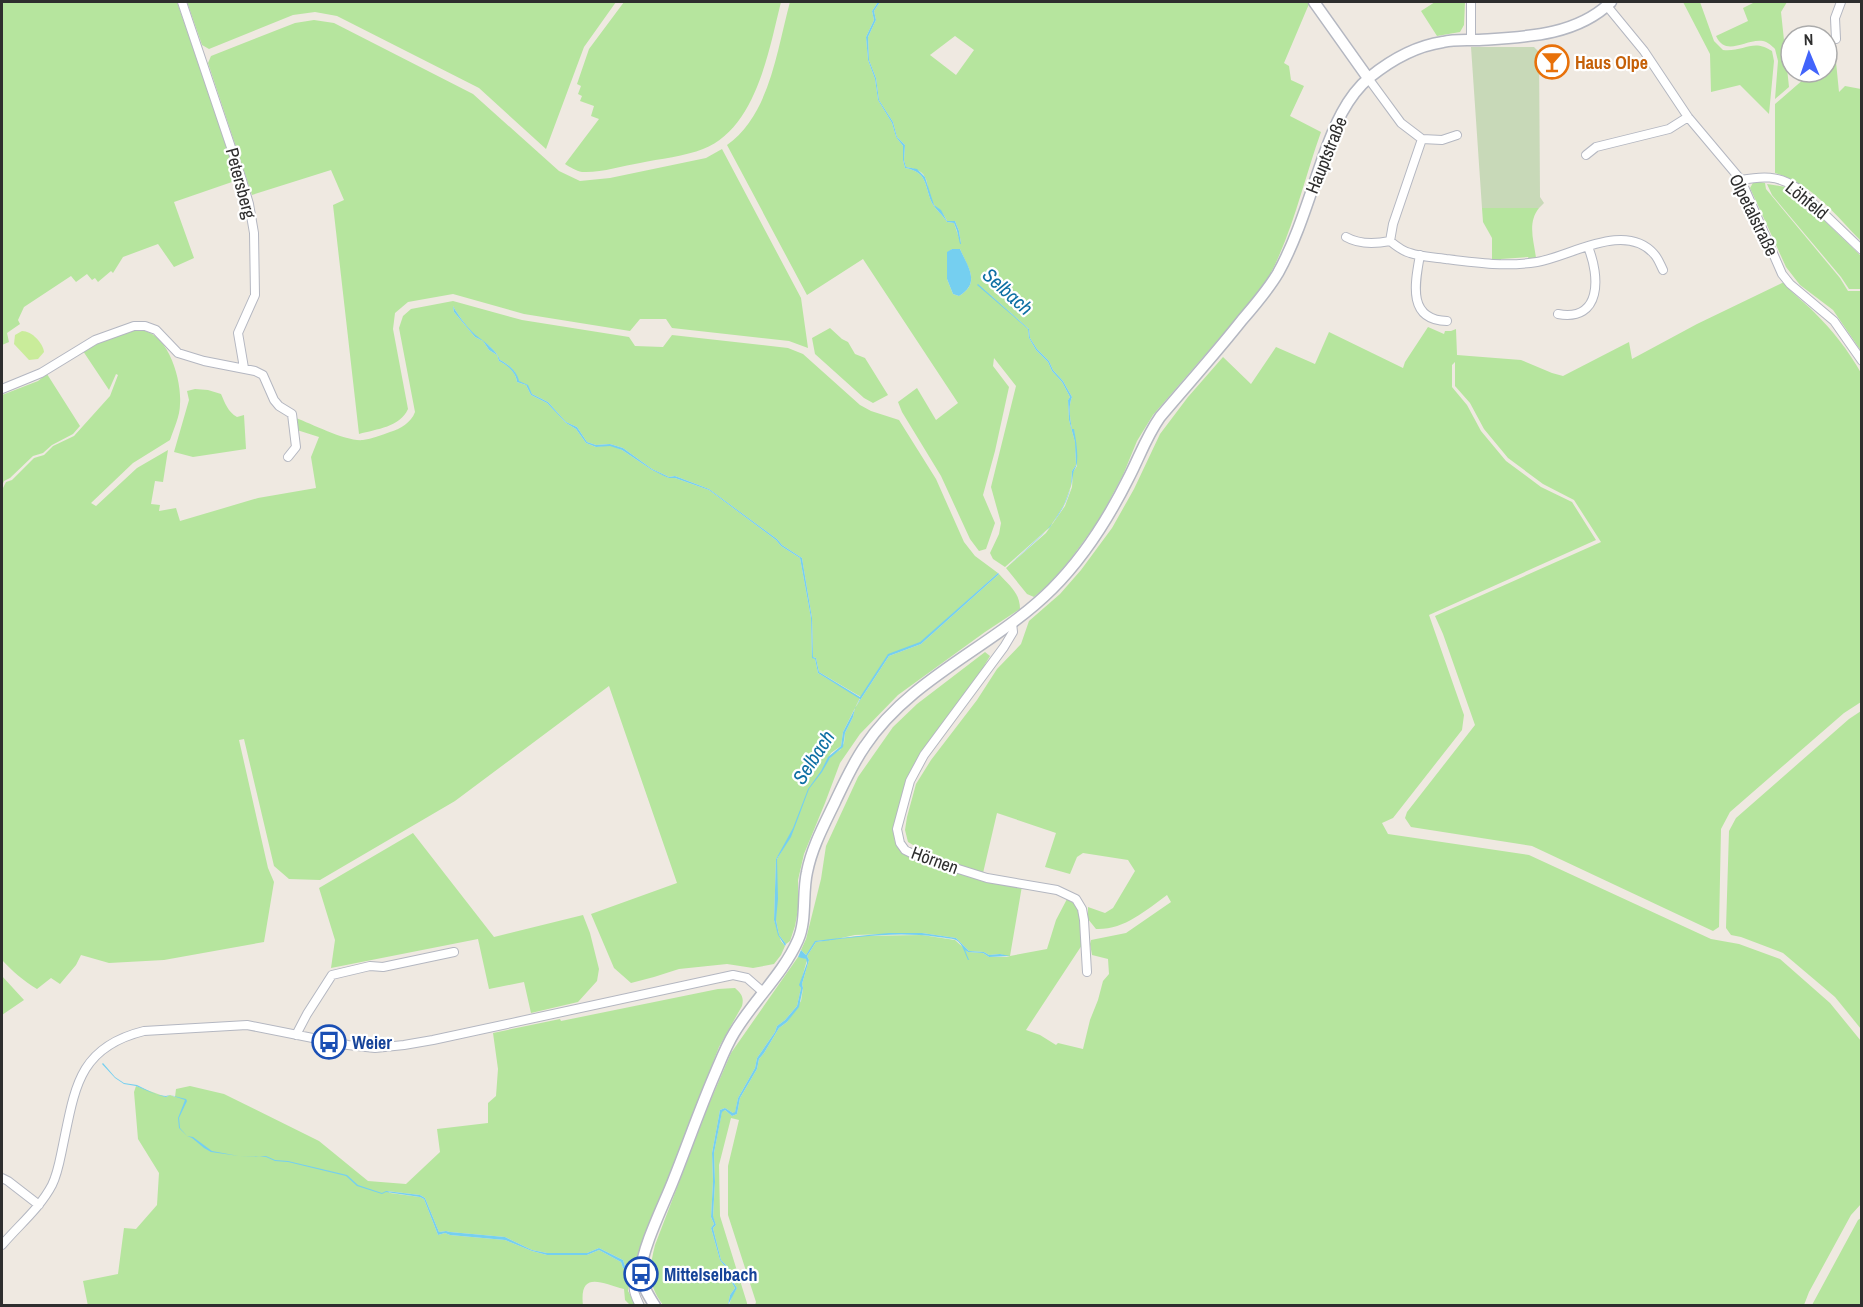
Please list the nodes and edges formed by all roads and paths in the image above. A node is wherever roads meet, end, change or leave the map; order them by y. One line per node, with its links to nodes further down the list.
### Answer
1 (182, 2): 23 (street, Petersberg)
2 (1314, 2): 8 (street)
3 (1470, 2): 7 (street)
4 (1841, 2): 6 (street)
5 (1609, 4): 7 (street, Hauptstraße); 9 (street, Olpetalstraße)
6 (1835, 24)
7 (1471, 40): 8 (street, Hauptstraße)
8 (1368, 78): 11 (street); 26 (street, Hauptstraße)
9 (1688, 117): 12 (street); 13 (street, Olpetalstraße)
10 (1457, 135): 11 (street)
11 (1422, 139): 15 (street)
12 (1586, 155)
13 (1741, 180): 17 (street, Löhfeld); 22 (street, Olpetalstraße)
14 (1346, 237): 15 (street)
15 (1390, 241): 18 (street)
16 (1588, 247): 18 (street); 19 (street); 20 (street)
17 (1862, 250)
18 (1420, 255): 21 (street)
19 (1663, 270)
20 (1558, 314)
21 (1447, 321)
22 (1862, 361)
23 (244, 368): 24 (street); 25 (street)
24 (2, 389)
25 (288, 457)
26 (1012, 623): 28 (street, Hörnen); 29 (street)
27 (454, 952): 30 (street)
28 (1087, 972)
29 (763, 992): 30 (street); 34 (street)
30 (296, 1035): 32 (street)
31 (2, 1178): 32 (street)
32 (39, 1206): 33 (street)
33 (2, 1245)
34 (641, 1274): 35 (street); 36 (street)
35 (640, 1305)
36 (655, 1305)

